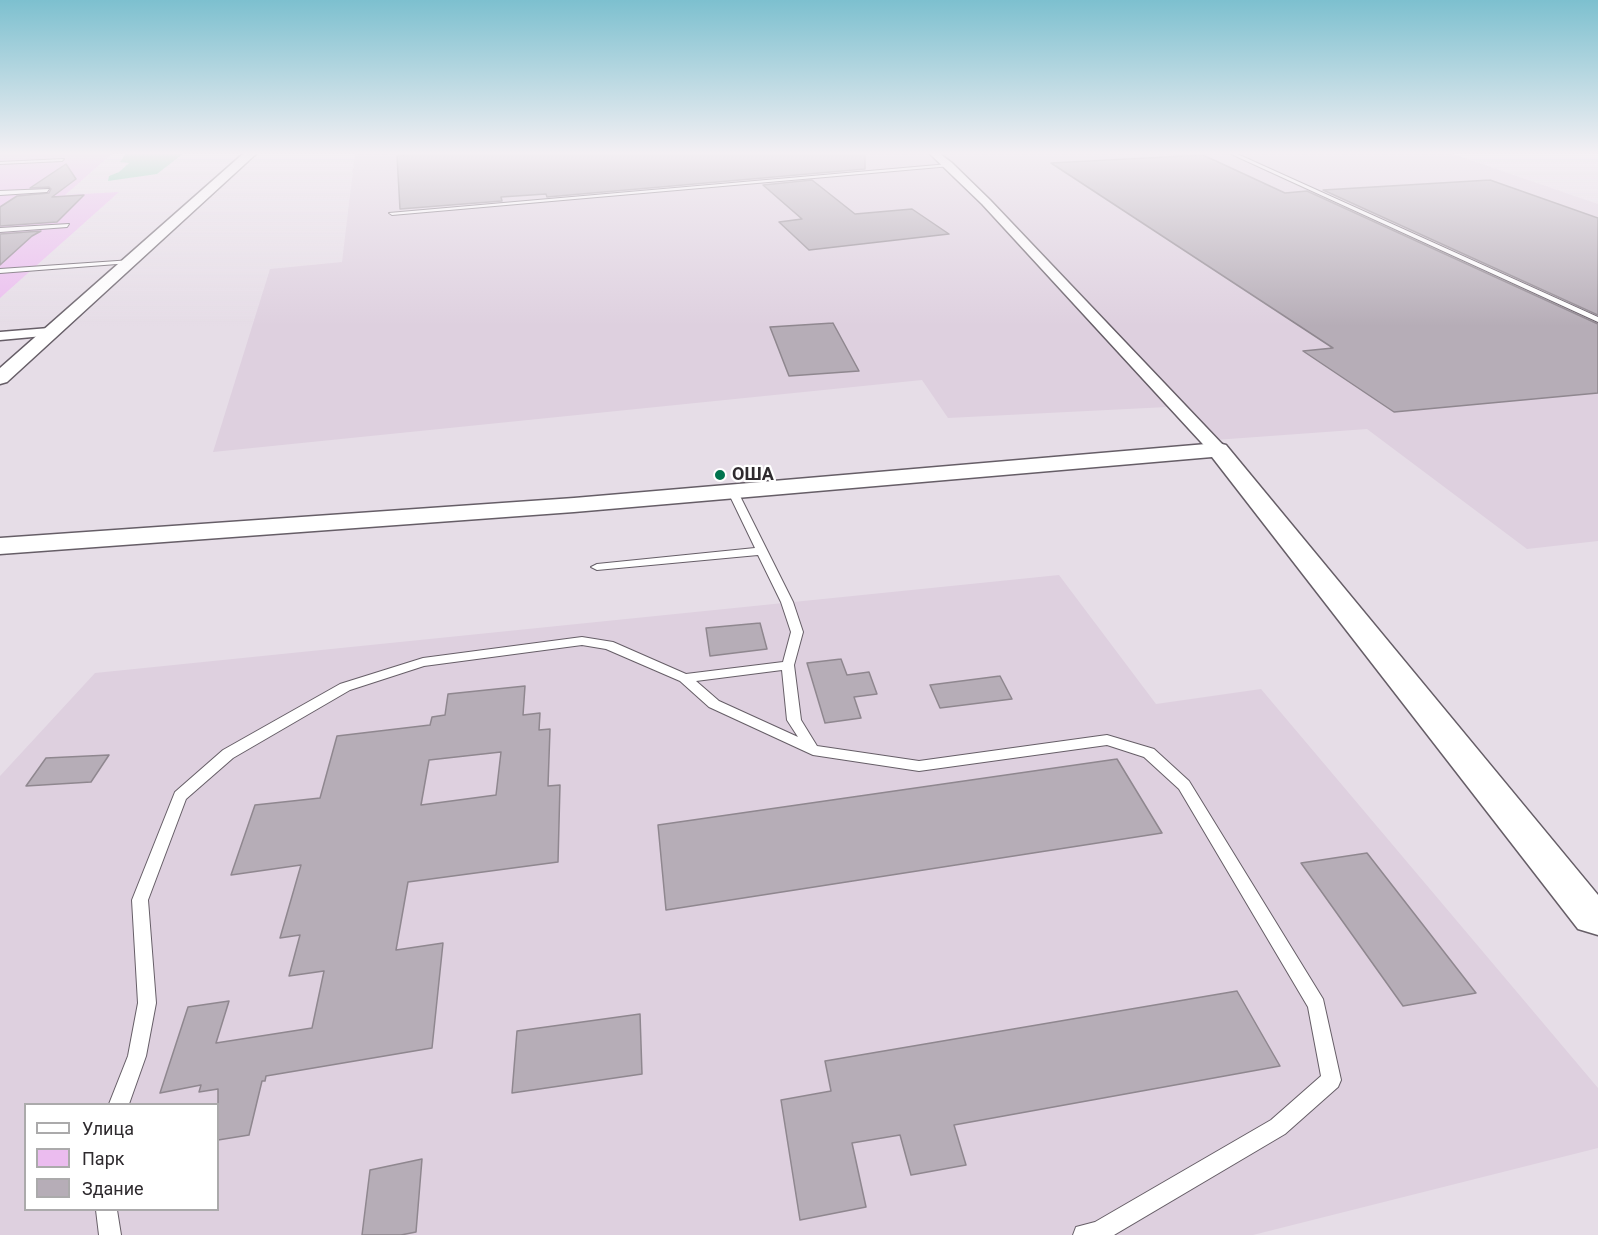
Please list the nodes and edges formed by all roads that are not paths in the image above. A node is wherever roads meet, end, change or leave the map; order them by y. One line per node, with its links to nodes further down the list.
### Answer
1 (186, 211): 8 (street)
2 (419, 211): 5 (lane)
3 (992, 211): 14 (street)
4 (1358, 211): 10 (lane)
5 (392, 213)
6 (67, 225): 7 (lane)
7 (0, 230)
8 (130, 261): 9 (lane); 11 (street)
9 (0, 271)
10 (1598, 320)
11 (49, 332): 12 (street); 13 (street)
12 (0, 336)
13 (0, 378)
14 (1218, 450): 15 (street); 22 (street)
15 (732, 492): 16 (street); 17 (lane)
16 (0, 546)
17 (762, 551): 18 (lane); 19 (lane)
18 (597, 567)
19 (788, 665): 20 (lane); 21 (lane)
20 (685, 678): 21 (lane); 23 (lane)
21 (813, 750): 26 (lane)
22 (1596, 920)
23 (119, 1103)
24 (107, 1211): 25 (lane)
25 (110, 1235)
26 (1084, 1235)

